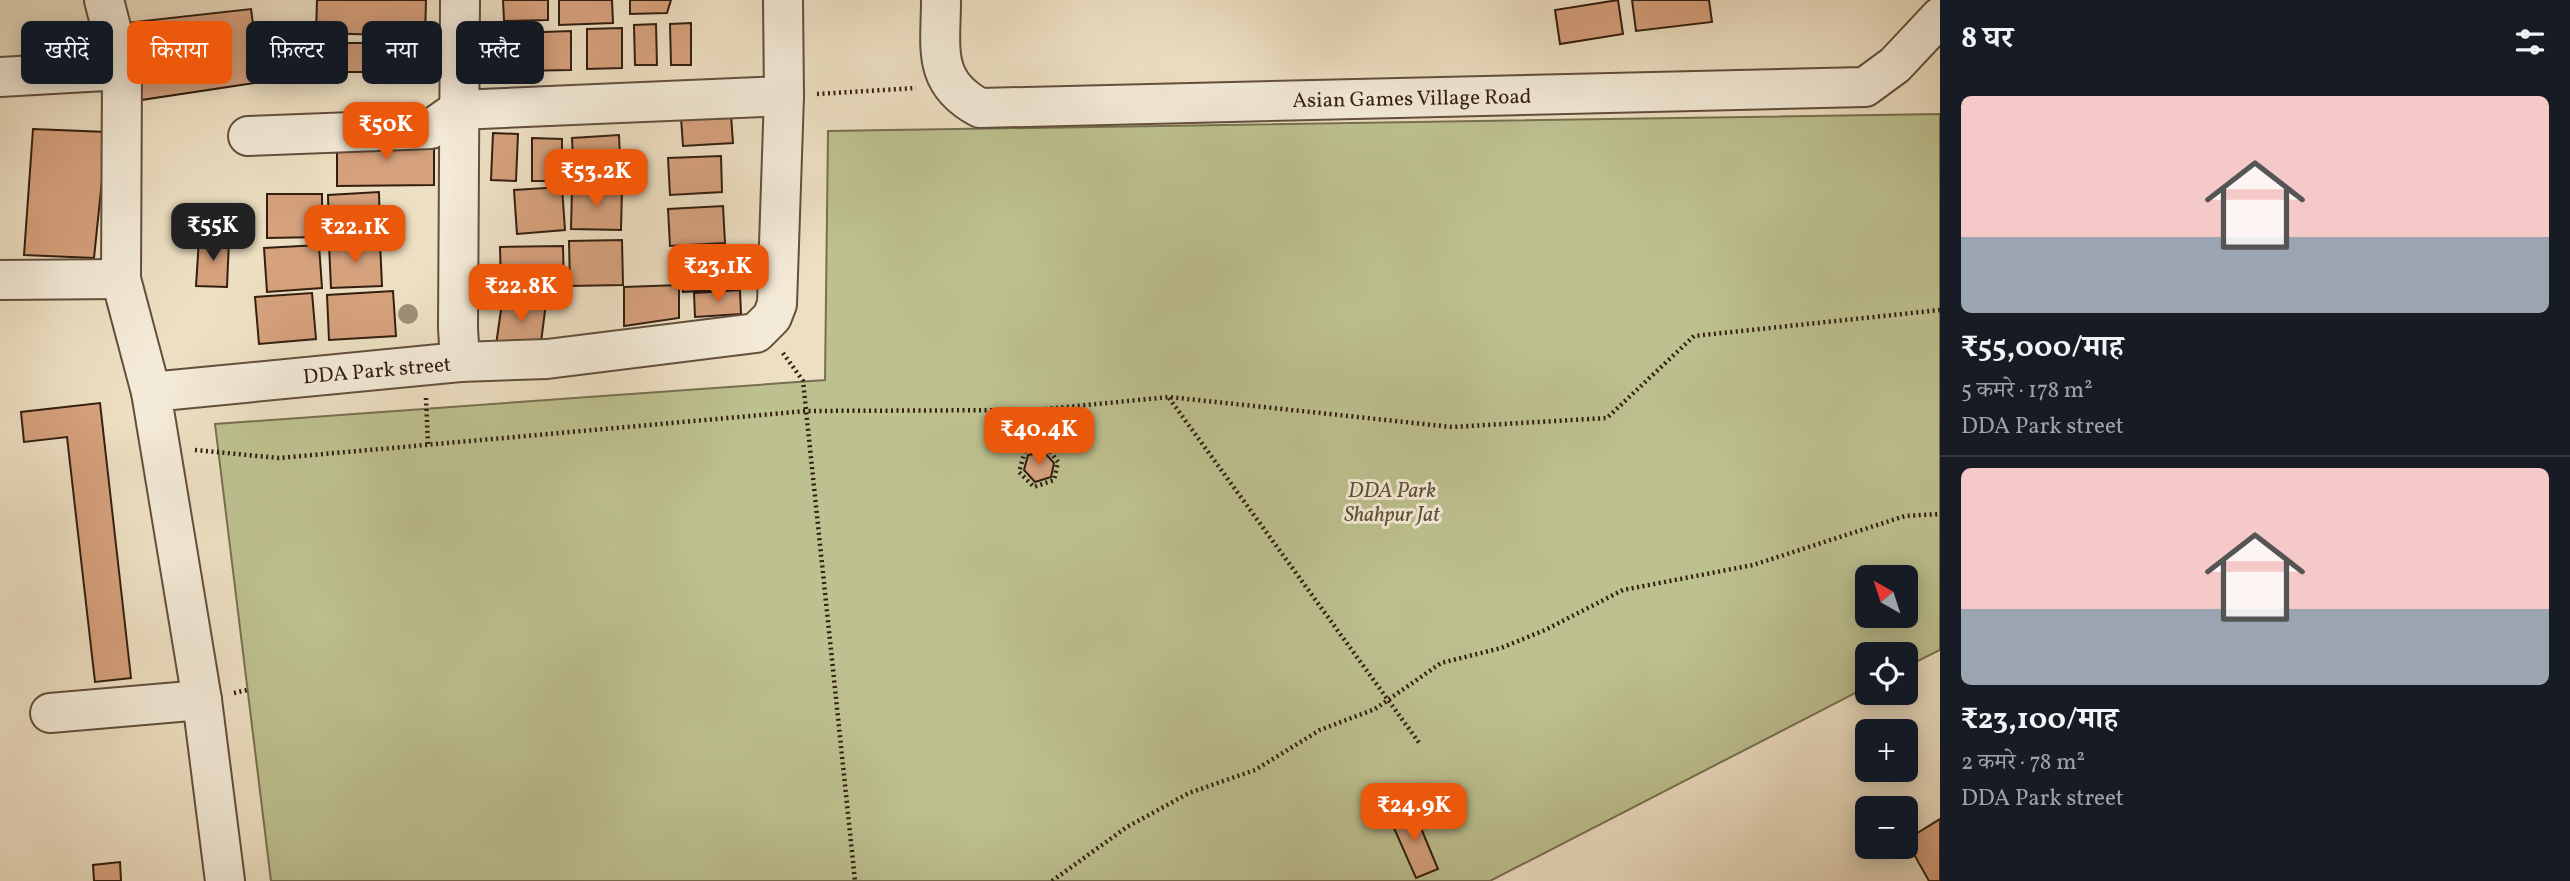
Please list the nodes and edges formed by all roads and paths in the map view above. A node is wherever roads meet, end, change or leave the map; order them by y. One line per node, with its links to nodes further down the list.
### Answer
1 (104, 0): 6 (street)
2 (460, 0): 11 (street)
3 (783, 0): 10 (street)
4 (941, 0): 8 (street)
5 (1940, 17): 8 (street, Asian Games Village Road)
6 (122, 70): 7 (street); 13 (street)
7 (0, 77)
8 (953, 86): 9 (path)
9 (827, 94)
10 (784, 96): 11 (street); 16 (street)
11 (458, 110): 12 (street); 17 (street)
12 (248, 136)
13 (121, 279): 14 (street); 18 (street)
14 (0, 280)
15 (1940, 310): 19 (path)
16 (765, 326): 17 (street, DDA Park street); 21 (path)
17 (442, 364): 18 (street, DDA Park street); 22 (path)
18 (151, 392): 23 (street)
19 (1169, 397): 20 (path); 27 (path)
20 (1035, 410): 21 (path); 24 (path)
21 (806, 411): 22 (path); 31 (path)
22 (428, 445): 23 (path)
23 (161, 447): 26 (street)
24 (1038, 448): 24 (path)
25 (1940, 514): 27 (path)
26 (200, 690): 28 (street); 30 (street)
27 (1387, 701): 29 (path); 32 (path)
28 (52, 703)
29 (1420, 744)
30 (225, 881)
31 (855, 881)
32 (1052, 881)

